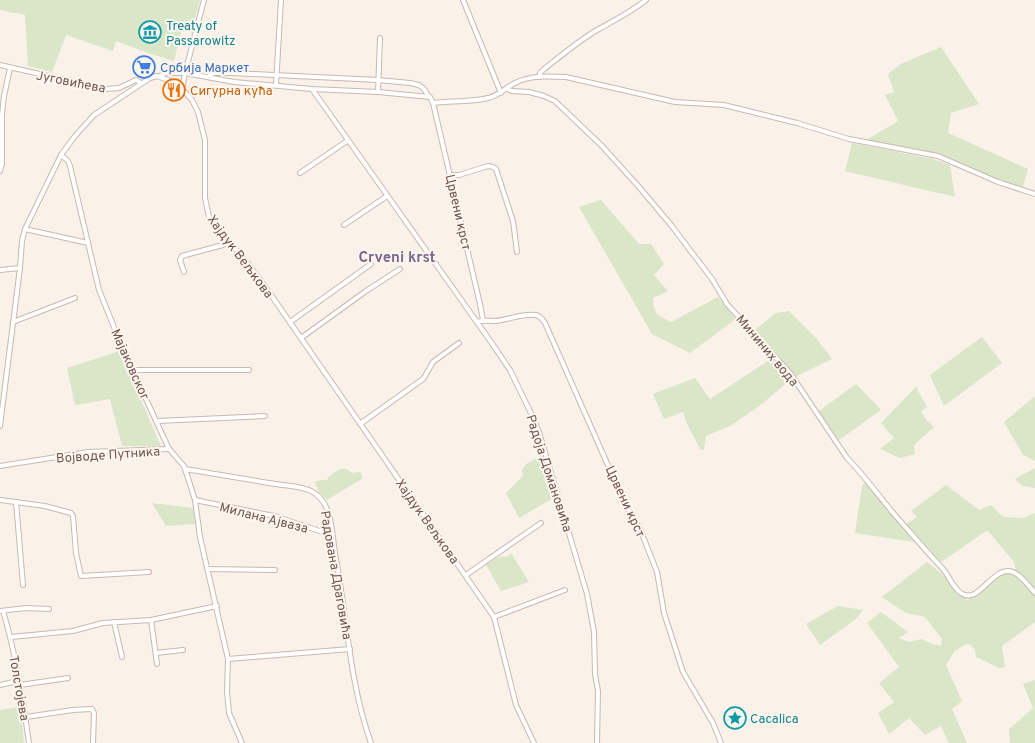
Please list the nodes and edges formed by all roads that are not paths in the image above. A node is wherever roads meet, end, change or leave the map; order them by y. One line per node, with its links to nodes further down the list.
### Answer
1 (204, 0): 8 (street)
2 (281, 0): 9 (street)
3 (463, 0): 20 (street)
4 (646, 0): 12 (street)
5 (380, 38): 13 (street)
6 (0, 66): 7 (street, Југовићева)
7 (10, 68): 14 (street, Југовићева); 25 (street)
8 (185, 73): 10 (street); 11 (street); 16 (street)
9 (277, 75): 11 (street); 13 (street); 15 (street)
10 (160, 76): 14 (street); 16 (street, Хајдук Вељкова)
11 (208, 77): 15 (street)
12 (539, 77): 18 (street); 28 (street)
13 (378, 80): 19 (street); 21 (street)
14 (141, 83): 24 (street)
15 (276, 85): 17 (street)
16 (182, 89): 32 (street, Хајдук Вељкова)
17 (312, 89): 19 (street); 23 (street, Радоја Домановића)
18 (507, 89): 20 (street); 68 (street, Мининих вода)
19 (378, 92): 21 (street)
20 (501, 93): 22 (street)
21 (429, 97): 22 (street)
22 (433, 103): 27 (street, Црвени крст)
23 (347, 141): 26 (street); 29 (street, Радоја Домановића)
24 (61, 155): 31 (street); 33 (street, Мајаковског)
25 (1, 170)
26 (300, 173)
27 (450, 175): 34 (street); 41 (street, Црвени крст)
28 (1035, 194)
29 (387, 196): 30 (street); 44 (street, Радоја Домановића)
30 (344, 226)
31 (25, 230): 33 (street); 36 (street)
32 (229, 241): 39 (street); 43 (street, Хајдук Вељкова)
33 (88, 243): 47 (street, Мајаковског)
34 (517, 252)
35 (371, 264): 43 (street)
36 (20, 268): 38 (street); 42 (street)
37 (400, 269): 45 (street)
38 (0, 270)
39 (184, 272)
40 (75, 298): 42 (street)
41 (482, 320): 44 (street, Црвени крст); 93 (street, Црвени крст)
42 (13, 322): 49 (street)
43 (290, 322): 45 (street, Хајдук Вељкова)
44 (477, 322): 92 (street, Радоја Домановића)
45 (301, 338): 52 (street, Хајдук Вељкова)
46 (459, 343): 52 (street)
47 (134, 370): 48 (street); 51 (street, Мајаковског)
48 (248, 370)
49 (1, 405): 53 (street)
50 (265, 416): 51 (street)
51 (157, 421): 54 (street, Мајаковског)
52 (360, 424): 65 (street, Хајдук Вељкова)
53 (0, 426)
54 (169, 449): 55 (street, Војводе Путника); 56 (street, Мајаковског)
55 (0, 466)
56 (185, 469): 58 (street, Мајаковског); 61 (street, Радована Драговића)
57 (0, 500): 59 (street)
58 (195, 500): 61 (street, Милана Ајваза); 62 (street, Мајаковског)
59 (16, 502): 64 (street); 66 (street)
60 (541, 523): 65 (street)
61 (332, 534): 76 (street, Радована Драговића)
62 (208, 569): 63 (street); 69 (street, Мајаковског)
63 (275, 570)
64 (149, 572)
65 (466, 576): 72 (street, Хајдук Вељкова)
66 (23, 584)
67 (565, 590): 72 (street)
68 (1035, 593)
69 (217, 606): 73 (street); 80 (street, Мајаковског)
70 (49, 609): 71 (street)
71 (2, 611): 75 (street, Толстојева)
72 (494, 617): 91 (street, Хајдук Вељкова)
73 (151, 620): 74 (street); 78 (street)
74 (114, 622): 75 (street); 79 (street)
75 (11, 638): 85 (street, Толстојева)
76 (350, 649): 80 (street); 90 (street, Радована Драговића)
77 (183, 650): 78 (street)
78 (156, 653): 81 (street)
79 (122, 657)
80 (228, 659): 89 (street, Мајаковског)
81 (157, 664)
82 (68, 678): 85 (street)
83 (13, 682): 84 (street)
84 (0, 685)
85 (20, 685): 86 (street, Толстојева)
86 (26, 717): 87 (street, Толстојева); 88 (street)
87 (29, 743)
88 (93, 743)
89 (242, 743)
90 (371, 743)
91 (534, 743)
92 (596, 743)
93 (721, 743)

